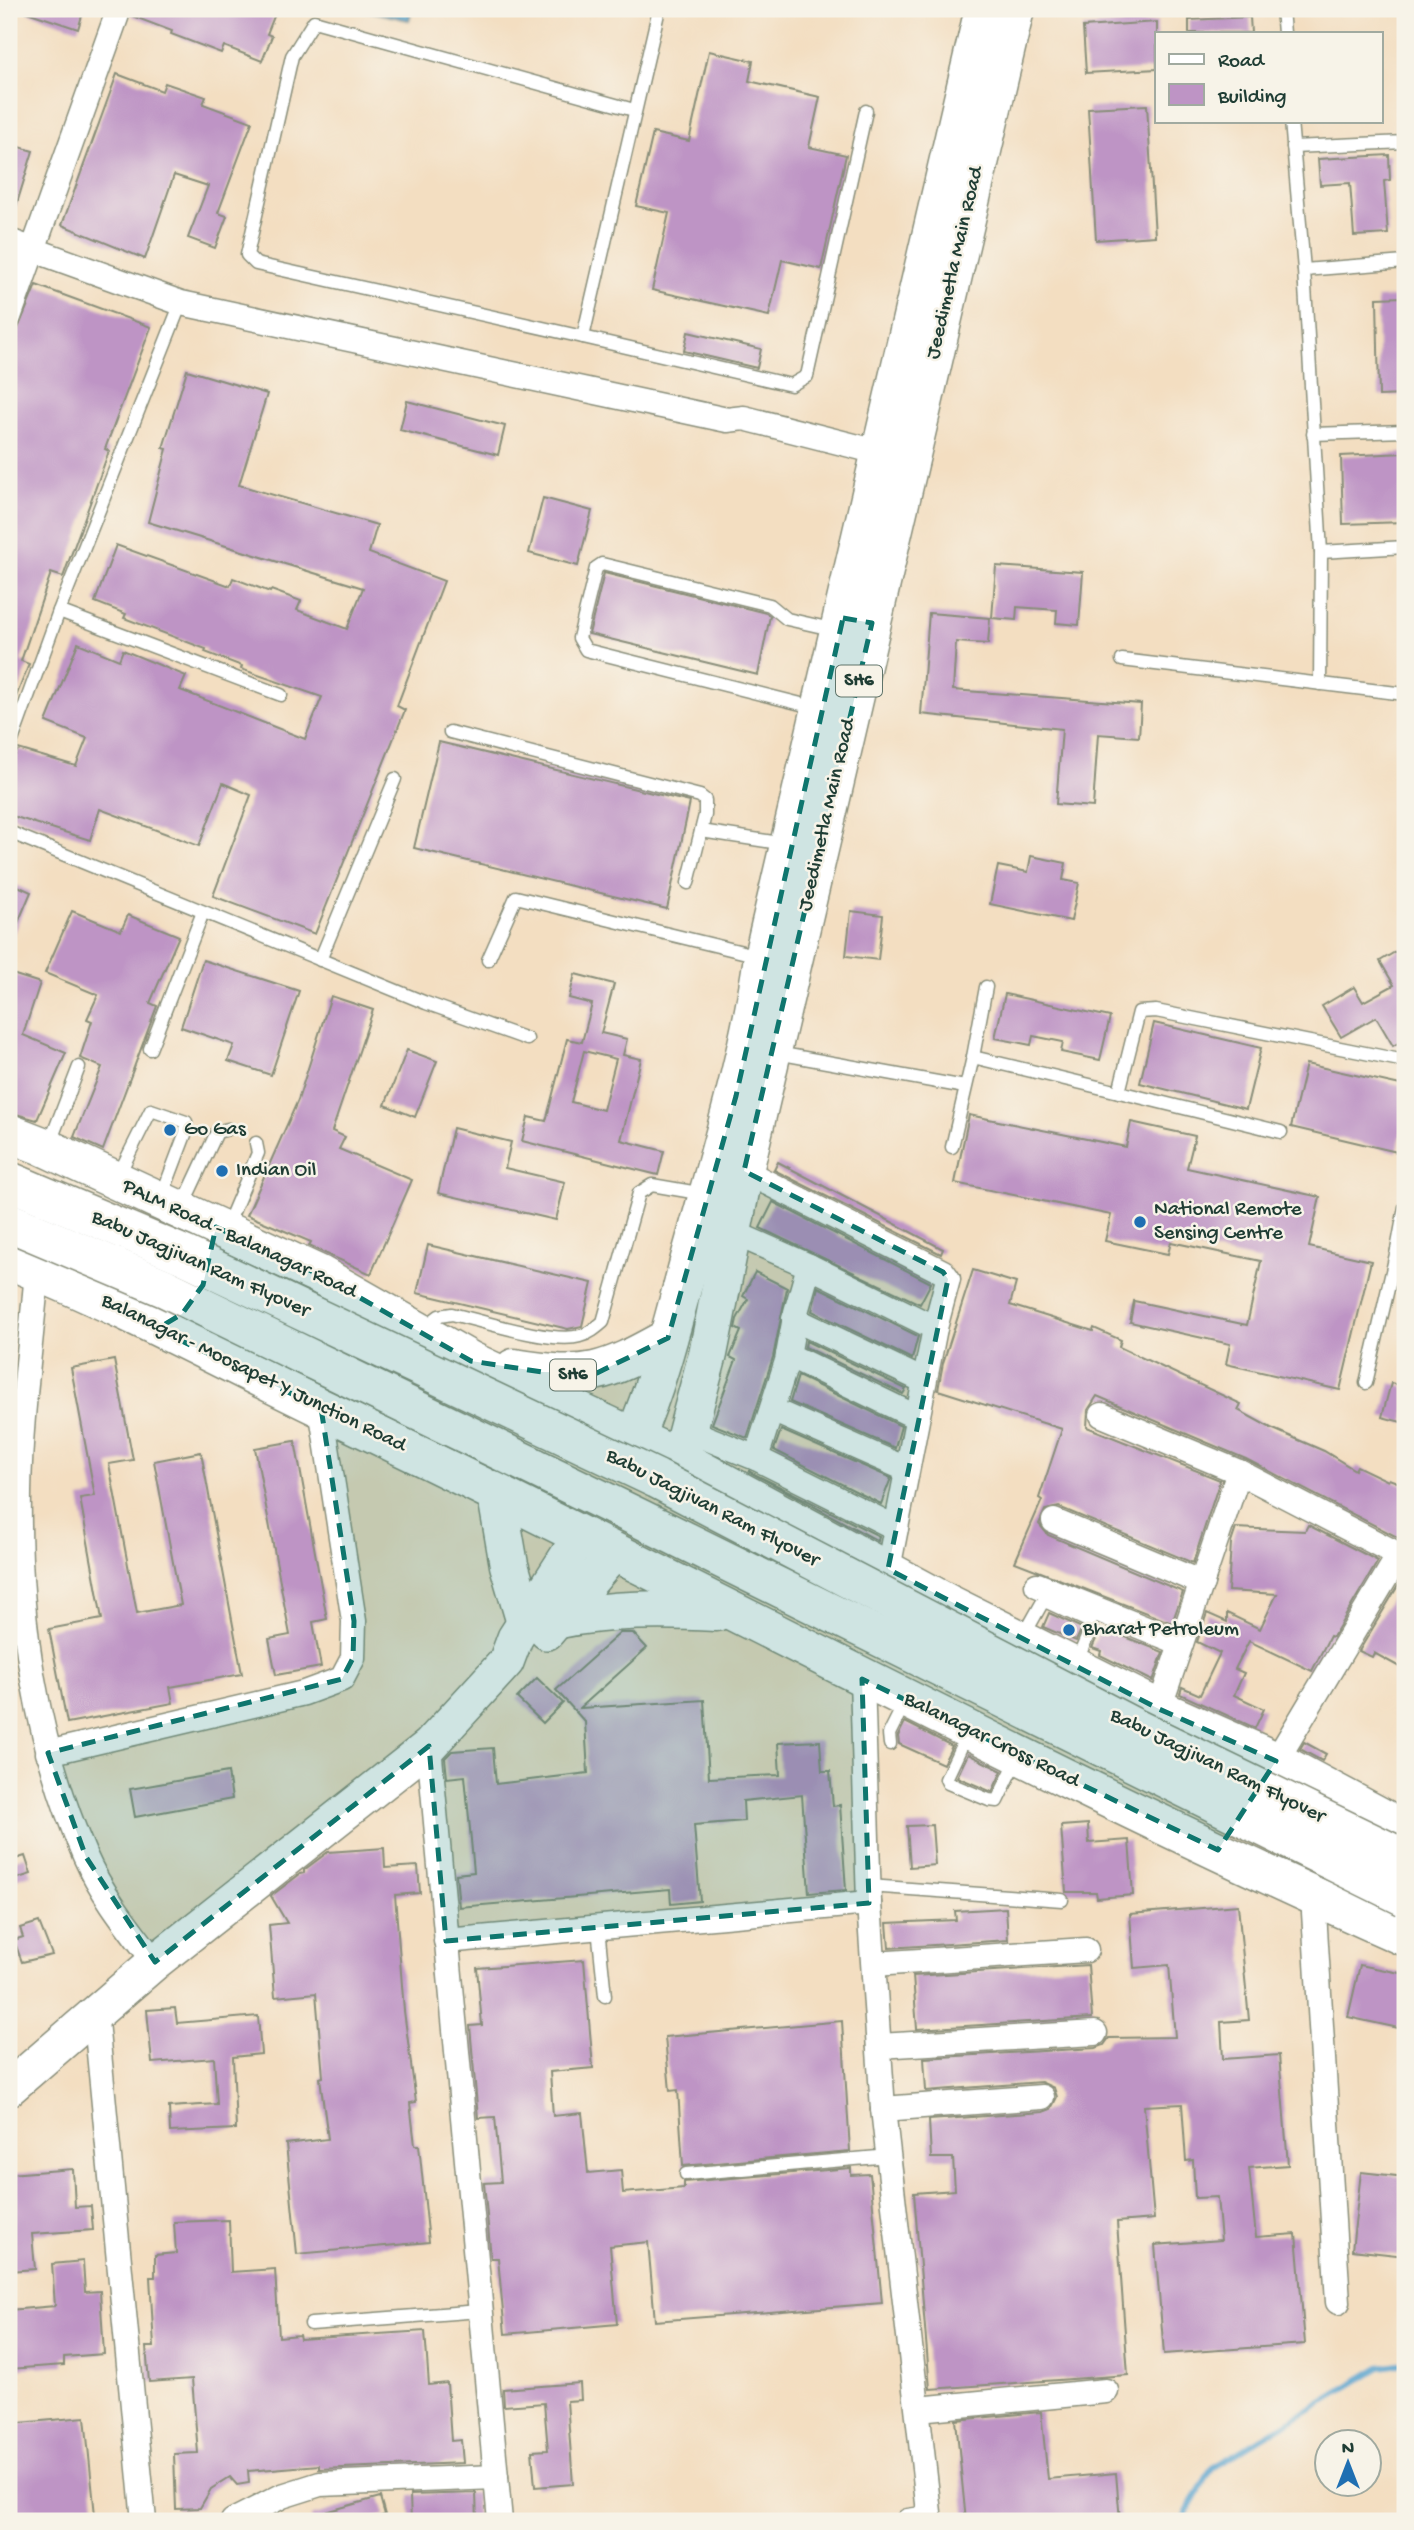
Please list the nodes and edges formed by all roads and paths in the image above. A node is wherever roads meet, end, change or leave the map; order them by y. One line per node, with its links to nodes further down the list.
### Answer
1 (119, 9): 13 (street)
2 (659, 9): 7 (lane)
3 (984, 9): 21 (main road, Jeedimetla Main Road / SH6)
4 (1015, 9): 25 (main road, Jeedimetla Main Road / SH6)
5 (1282, 9): 6 (lane)
6 (1284, 32)
7 (634, 110): 18 (lane); 18 (lane)
8 (866, 111): 18 (lane)
9 (1291, 122): 11 (lane)
10 (1405, 142): 11 (lane)
11 (1293, 147): 15 (lane)
12 (9, 242): 13 (street)
13 (33, 250): 16 (street); 17 (street)
14 (1405, 262): 15 (lane)
15 (1304, 270): 20 (lane)
16 (181, 303): 21 (street); 24 (lane)
17 (9, 317)
18 (583, 337)
19 (1405, 431): 20 (lane)
20 (1313, 434): 23 (lane)
21 (881, 460): 25 (main road, Jeedimetla Main Road / SH6)
22 (1405, 547): 23 (lane)
23 (1321, 552): 27 (lane)
24 (59, 611): 29 (lane); 32 (lane)
25 (852, 624): 30 (main road, Jeedimetla Main Road / SH6); 30 (lane); 45 (main road, Jeedimetla Main Road / SH6)
26 (1122, 660): 27 (lane)
27 (1320, 684): 28 (lane)
28 (1405, 694)
29 (281, 695)
30 (822, 709): 36 (main road, Jeedimetla Main Road / SH6)
31 (450, 732): 34 (lane)
32 (9, 749)
33 (395, 779): 40 (lane)
34 (701, 831): 36 (lane); 37 (lane)
35 (9, 832): 38 (lane)
36 (790, 844): 39 (main road, Jeedimetla Main Road / SH6)
37 (688, 883)
38 (202, 912): 40 (lane); 44 (lane)
39 (763, 957): 41 (lane); 59 (main road, Jeedimetla Main Road / SH6)
40 (320, 960): 43 (lane)
41 (488, 960)
42 (986, 987): 46 (lane)
43 (527, 1039)
44 (150, 1049)
45 (773, 1052): 49 (lane); 56 (main road, Jeedimetla Main Road / SH6)
46 (972, 1057): 49 (lane); 50 (lane)
47 (1405, 1061): 50 (lane)
48 (79, 1067): 53 (lane)
49 (965, 1087): 55 (lane)
50 (1119, 1092): 52 (lane)
51 (228, 1129): 60 (lane)
52 (1281, 1132)
53 (32, 1142): 58 (main road, PALM Road - Balanagar Road)
54 (256, 1143): 63 (lane)
55 (952, 1147)
56 (744, 1171): 64 (main road, Jeedimetla Main Road / SH6); 70 (street)
57 (9, 1181): 112 (main road, Babu Jagjivan Ram Flyover, bridge)
58 (116, 1181): 60 (main road, PALM Road - Balanagar Road); 60 (lane)
59 (708, 1194): 72 (lane); 73 (main road, Jeedimetla Main Road / SH6)
60 (170, 1206): 63 (main road, PALM Road - Balanagar Road)
61 (1405, 1207): 65 (lane)
62 (9, 1222): 115 (main road, Babu Jagjivan Ram Flyover, bridge)
63 (220, 1229): 68 (main road, PALM Road - Balanagar Road); 71 (main road)
64 (732, 1232): 67 (street); 84 (main road, Jeedimetla Main Road / SH6)
65 (1401, 1251): 78 (lane)
66 (23, 1266): 71 (main road, Balanagar - Moosapet Y Junction Road); 106 (street)
67 (809, 1266): 69 (street); 70 (street)
68 (320, 1275): 72 (main road, PALM Road - Balanagar Road); 76 (main road)
69 (794, 1318): 74 (street); 77 (street)
70 (935, 1328): 77 (street)
71 (157, 1329): 76 (main road, Balanagar - Moosapet Y Junction Road)
72 (419, 1331): 75 (main road, PALM Road - Balanagar Road)
73 (668, 1338): 75 (main road, SH6); 83 (main road, Jeedimetla Main Road / SH6)
74 (788, 1354): 80 (street); 82 (street)
75 (471, 1361): 83 (main road, PALM Road - Balanagar Road)
76 (255, 1376): 79 (main road, Balanagar - Moosapet Y Junction Road)
77 (924, 1381): 82 (street)
78 (1366, 1383)
79 (321, 1408): 88 (main road, Balanagar - Moosapet Y Junction Road); 106 (street)
80 (772, 1410): 85 (street); 86 (street)
81 (1102, 1415): 87 (street)
82 (916, 1417): 86 (street)
83 (635, 1436): 84 (main road, PALM Road - Balanagar Road)
84 (685, 1445): 85 (street); 94 (main road, PALM Road - Balanagar Road)
85 (756, 1458): 90 (street)
86 (906, 1469): 90 (street)
87 (1240, 1472): 93 (street); 95 (street)
88 (496, 1490): 91 (main road); 98 (main road)
89 (1054, 1521): 95 (street)
90 (896, 1528): 94 (street)
91 (581, 1535): 92 (main road, Balanagar Cross Road); 98 (street)
92 (614, 1553): 97 (main road, Balanagar Cross Road); 98 (street)
93 (1402, 1557): 108 (street)
94 (888, 1569): 102 (main road)
95 (1202, 1583): 99 (street)
96 (1037, 1585): 99 (street)
97 (732, 1613): 98 (main road); 100 (main road, Balanagar Cross Road)
98 (542, 1621): 105 (street)
99 (1181, 1643): 102 (street)
100 (862, 1679): 101 (main road, Balanagar Cross Road); 113 (street)
101 (906, 1700): 103 (main road, Balanagar Cross Road); 104 (lane)
102 (1159, 1709): 108 (main road)
103 (965, 1729): 107 (main road, Balanagar Cross Road); 107 (lane); 109 (lane)
104 (890, 1744)
105 (429, 1746): 119 (street); 121 (street)
106 (48, 1753): 121 (street)
107 (1019, 1755): 111 (main road, Balanagar Cross Road)
108 (1276, 1761): 110 (main road); 111 (street)
109 (943, 1768)
110 (1405, 1830)
111 (1218, 1850): 114 (main road, Balanagar Cross Road)
112 (1405, 1859)
113 (869, 1895): 116 (lane); 117 (street); 122 (street)
114 (1313, 1896): 118 (main road, Balanagar Cross Road); 132 (street)
115 (1405, 1897)
116 (1062, 1900)
117 (598, 1928): 119 (street); 123 (lane)
118 (1405, 1937)
119 (446, 1941): 133 (street)
120 (1086, 1950): 122 (street)
121 (155, 1962): 124 (street)
122 (874, 1964): 126 (street)
123 (605, 1996)
124 (95, 2011): 127 (street); 139 (street)
125 (1095, 2033): 126 (street)
126 (879, 2046): 129 (street)
127 (9, 2088)
128 (1042, 2098): 129 (street)
129 (883, 2109): 130 (street)
130 (889, 2155): 131 (lane); 136 (street)
131 (686, 2174)
132 (1338, 2302)
133 (480, 2311): 134 (lane); 137 (street)
134 (311, 2324)
135 (1107, 2391): 136 (street)
136 (918, 2409): 138 (street)
137 (496, 2477): 140 (street); 141 (street)
138 (922, 2520)
139 (144, 2521)
140 (233, 2521)
141 (500, 2521)

